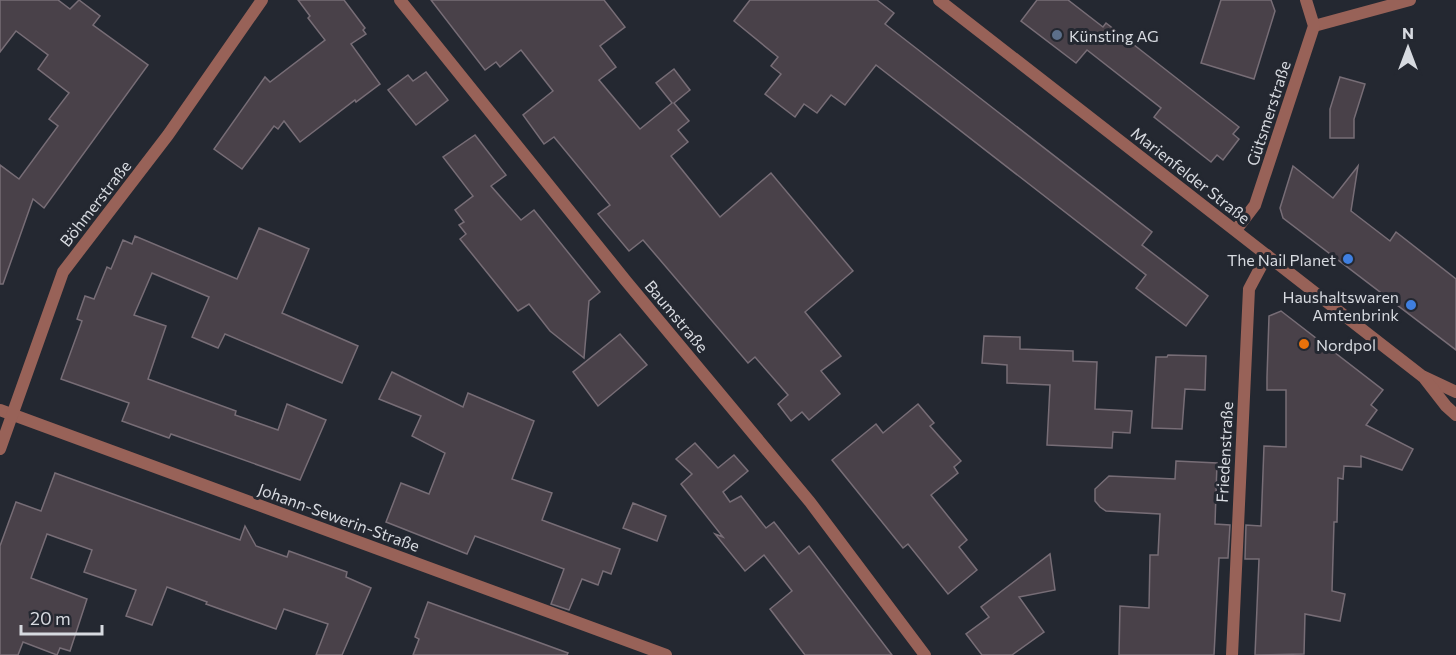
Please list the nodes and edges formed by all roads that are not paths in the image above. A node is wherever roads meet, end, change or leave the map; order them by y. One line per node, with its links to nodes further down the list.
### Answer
1 (262, 0): 12 (street, Böhmerstraße)
2 (400, 0): 16 (street, Baumstraße)
3 (939, 0): 7 (street, Marienfelder Straße)
4 (1306, 0): 6 (street)
5 (1410, 0): 6 (street)
6 (1314, 26): 7 (street, Gütsmerstraße)
7 (1236, 230): 8 (street, Marienfelder Straße)
8 (1267, 255): 9 (street, Marienfelder Straße); 17 (street, Friedenstraße)
9 (1422, 376): 10 (street, Marienfelder Straße); 13 (street, Marienfelder Straße)
10 (1456, 392)
11 (0, 410): 12 (street, Johann-Sewerin-Straße)
12 (13, 415): 14 (street, Böhmerstraße); 15 (street, Johann-Sewerin-Straße)
13 (1456, 415)
14 (0, 449)
15 (666, 655)
16 (925, 655)
17 (1232, 655)

